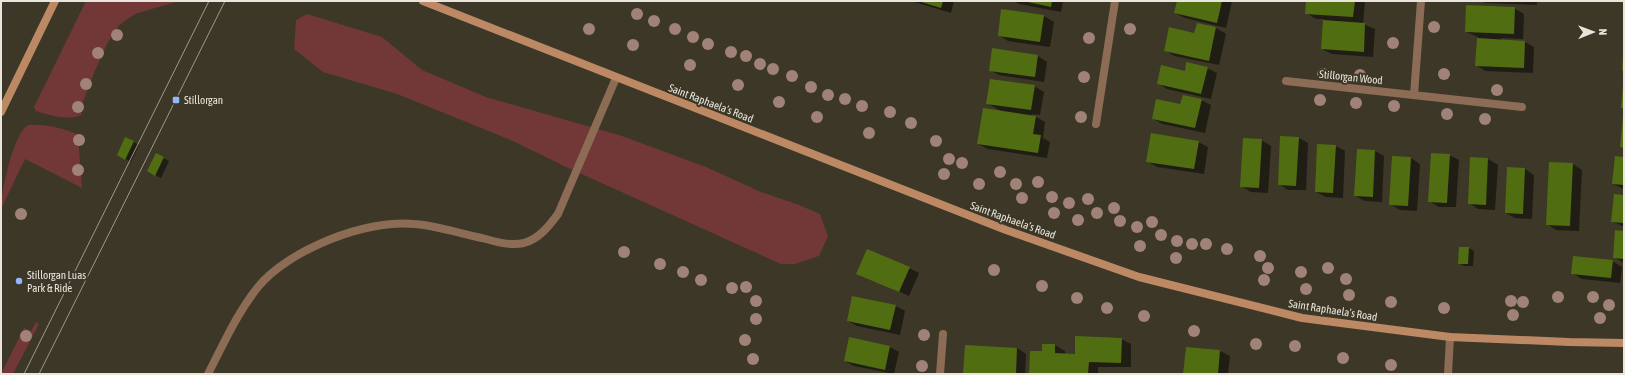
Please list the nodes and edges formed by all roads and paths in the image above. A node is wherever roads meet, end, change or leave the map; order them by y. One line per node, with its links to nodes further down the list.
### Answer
1 (55, 1): 9 (street)
2 (423, 1): 5 (street, Saint Raphaela’s Road)
3 (1115, 1): 10 (street)
4 (1421, 1): 7 (street)
5 (616, 78): 12 (street, Saint Raphaela’s Road); 14 (street)
6 (1286, 81): 7 (street, Stillorgan Wood)
7 (1414, 95): 8 (street, Stillorgan Wood)
8 (1522, 107)
9 (1, 112)
10 (1096, 124)
11 (943, 334): 15 (street)
12 (1450, 337): 13 (street, Saint Raphaela’s Road); 16 (street)
13 (1624, 343)
14 (208, 374)
15 (940, 374)
16 (1448, 374)

